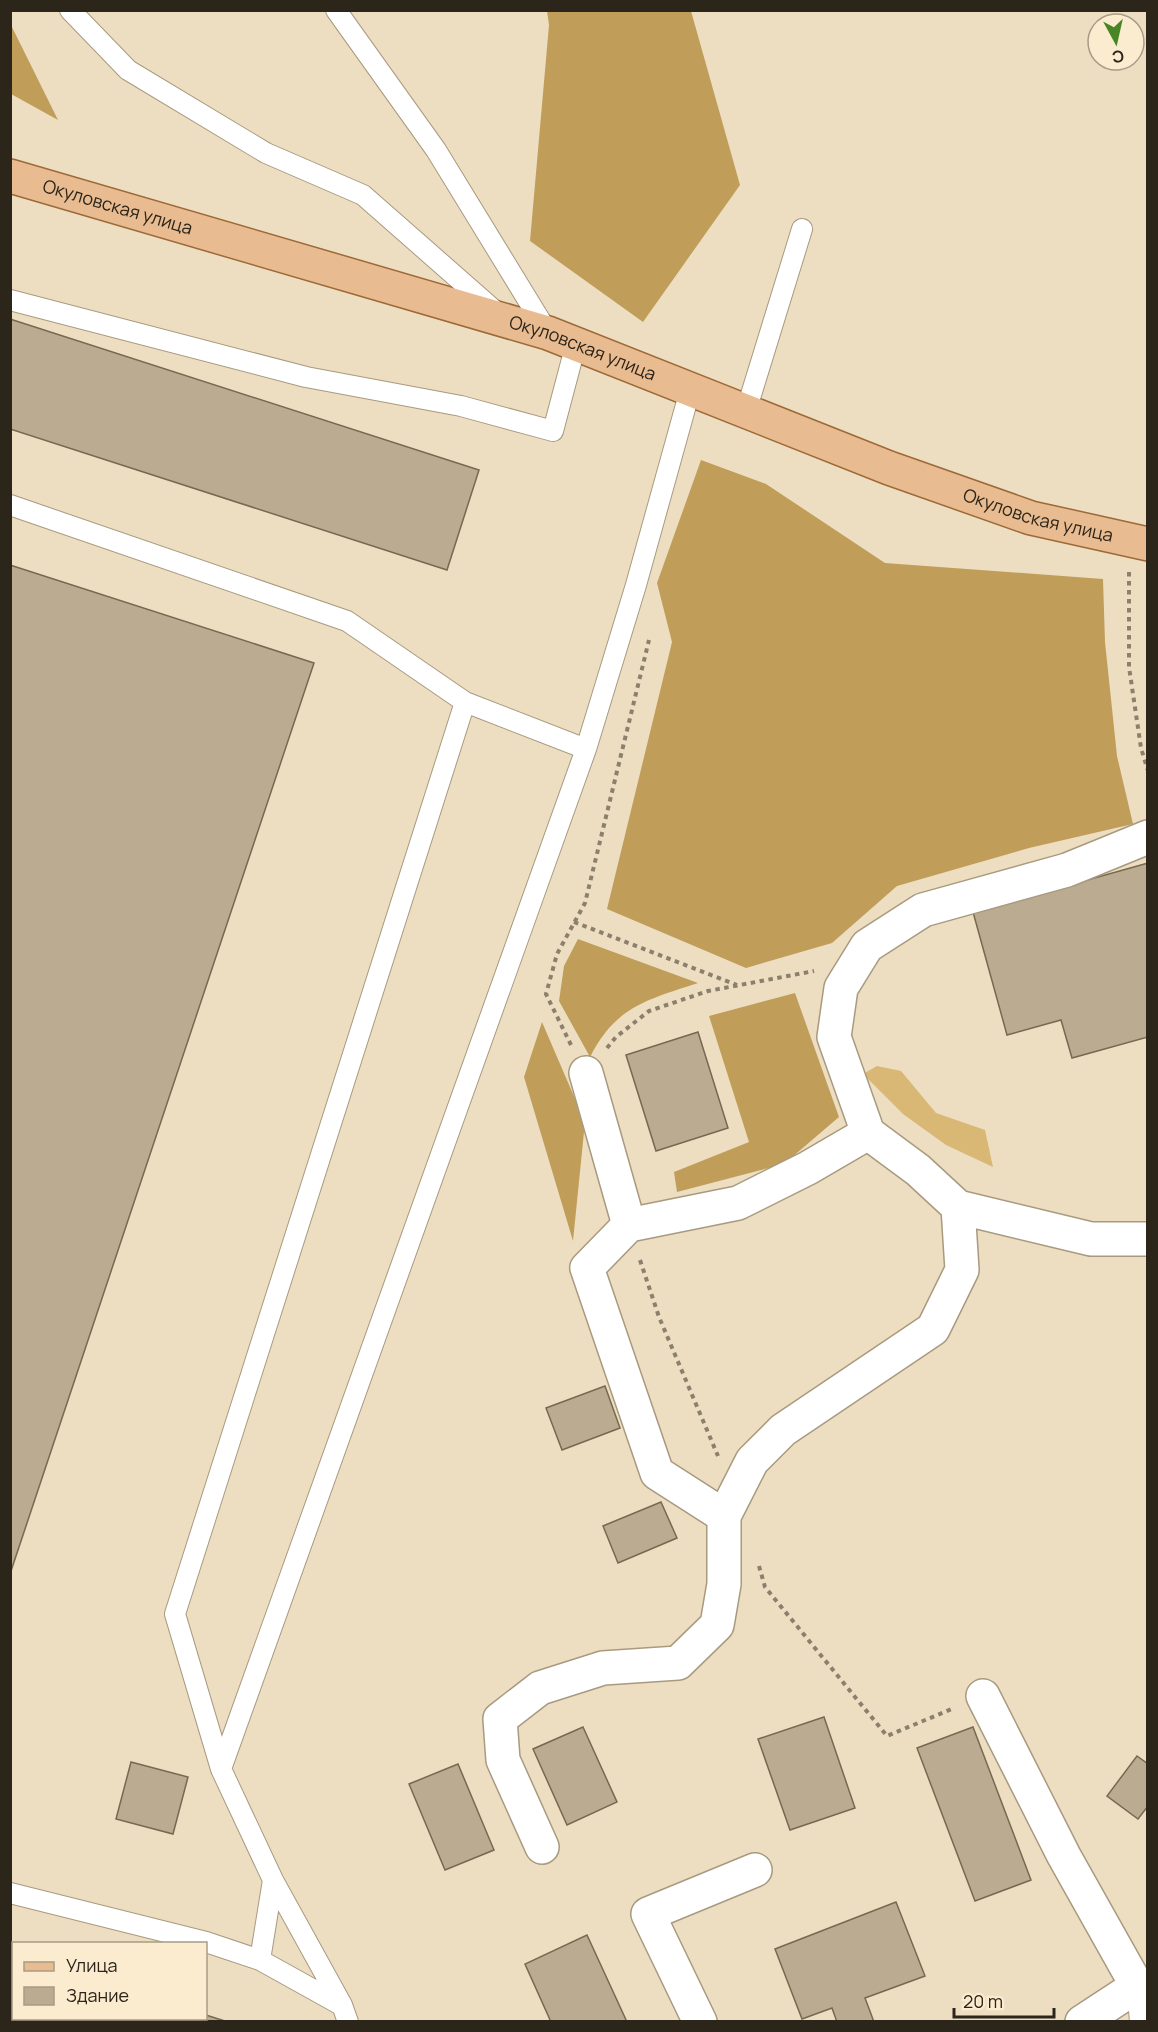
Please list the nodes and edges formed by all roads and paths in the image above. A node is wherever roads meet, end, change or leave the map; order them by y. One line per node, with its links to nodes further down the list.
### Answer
1 (70, 10): 6 (lane)
2 (336, 10): 7 (lane)
3 (10, 176): 6 (main road, Окуловская улица)
4 (802, 229): 9 (lane)
5 (10, 300): 7 (lane)
6 (506, 321): 7 (main road, Окуловская улица)
7 (562, 338): 8 (main road, Окуловская улица)
8 (691, 387): 9 (main road, Окуловская улица); 14 (lane)
9 (746, 411): 11 (main road, Окуловская улица)
10 (10, 505): 13 (lane)
11 (1139, 543): 15 (path)
12 (650, 636): 17 (path)
13 (465, 702): 14 (lane); 28 (lane)
14 (586, 749): 28 (lane)
15 (1148, 771)
16 (1148, 837): 18 (street)
17 (574, 922): 19 (path); 20 (path)
18 (849, 975): 19 (path); 21 (street)
19 (737, 985): 20 (path)
20 (586, 1073): 23 (street)
21 (868, 1133): 22 (street); 23 (street)
22 (958, 1207): 24 (street); 25 (street)
23 (629, 1225): 25 (path); 25 (street)
24 (1148, 1239)
25 (731, 1503): 29 (street)
26 (756, 1555): 27 (path)
27 (983, 1696): 36 (street)
28 (221, 1769): 31 (lane)
29 (542, 1847)
30 (755, 1870): 38 (street)
31 (273, 1880): 35 (lane); 37 (lane)
32 (10, 1893): 33 (lane)
33 (206, 1942)
34 (207, 1942): 35 (lane)
35 (260, 1960): 37 (lane)
36 (1142, 1985): 39 (street); 40 (lane)
37 (345, 2013)
38 (700, 2022)
39 (1082, 2022)
40 (1140, 2022)

